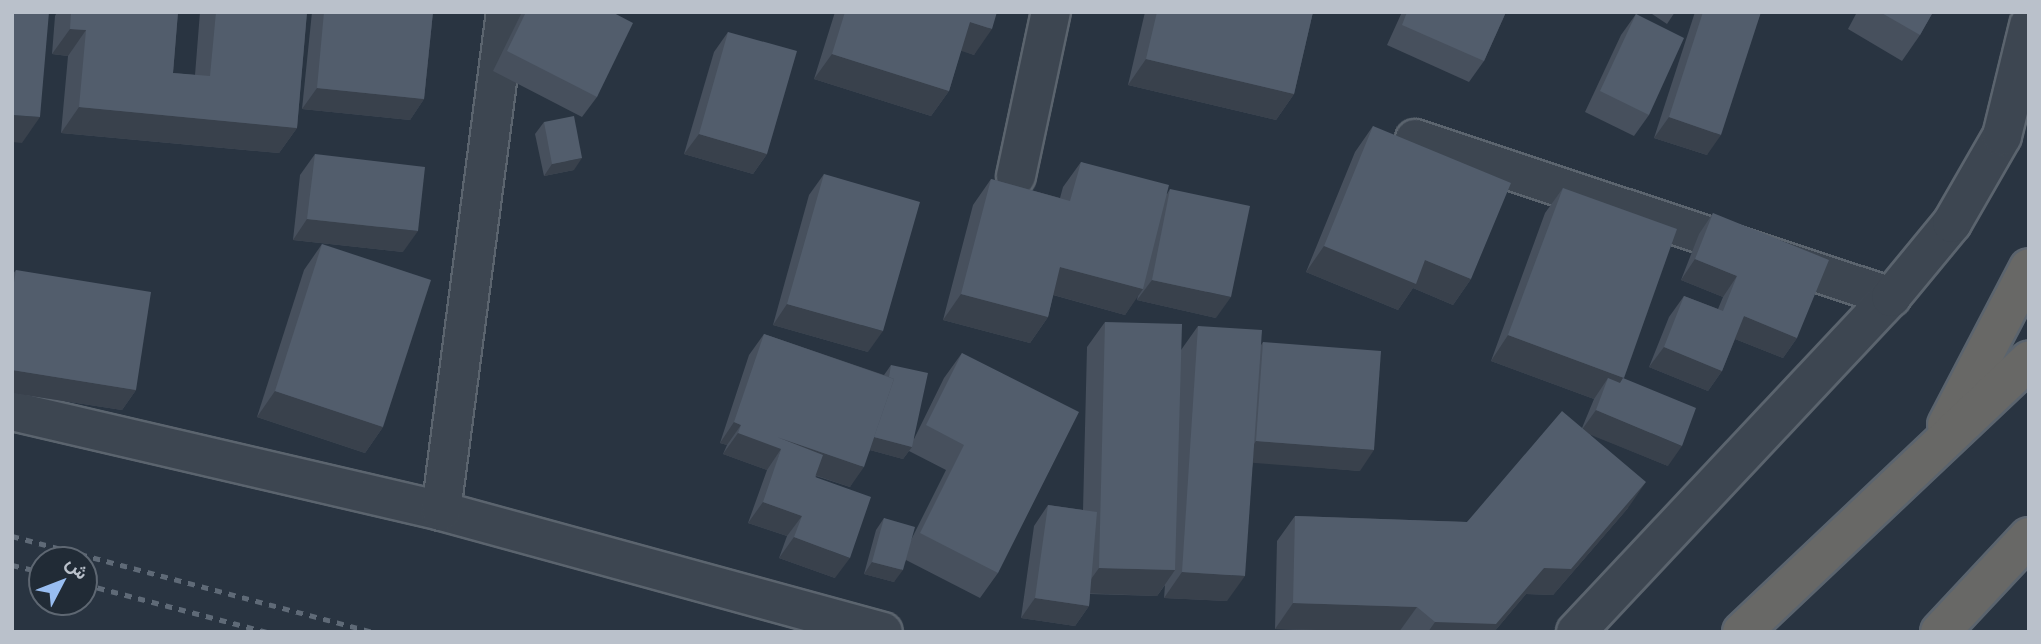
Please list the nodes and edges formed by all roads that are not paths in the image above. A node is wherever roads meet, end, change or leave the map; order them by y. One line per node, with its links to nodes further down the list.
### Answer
1 (506, 12): 11 (street)
2 (1051, 12): 5 (street)
3 (2029, 25): 7 (street)
4 (1415, 139): 7 (street)
5 (1016, 176)
6 (2029, 268): 10 (highway)
7 (1891, 297): 14 (street)
8 (2029, 361): 10 (highway)
9 (12, 411): 11 (street)
10 (1933, 453): 15 (highway)
11 (441, 511): 13 (street)
12 (2029, 537): 16 (highway)
13 (883, 632)
14 (1576, 632)
15 (1742, 632)
16 (1940, 632)

